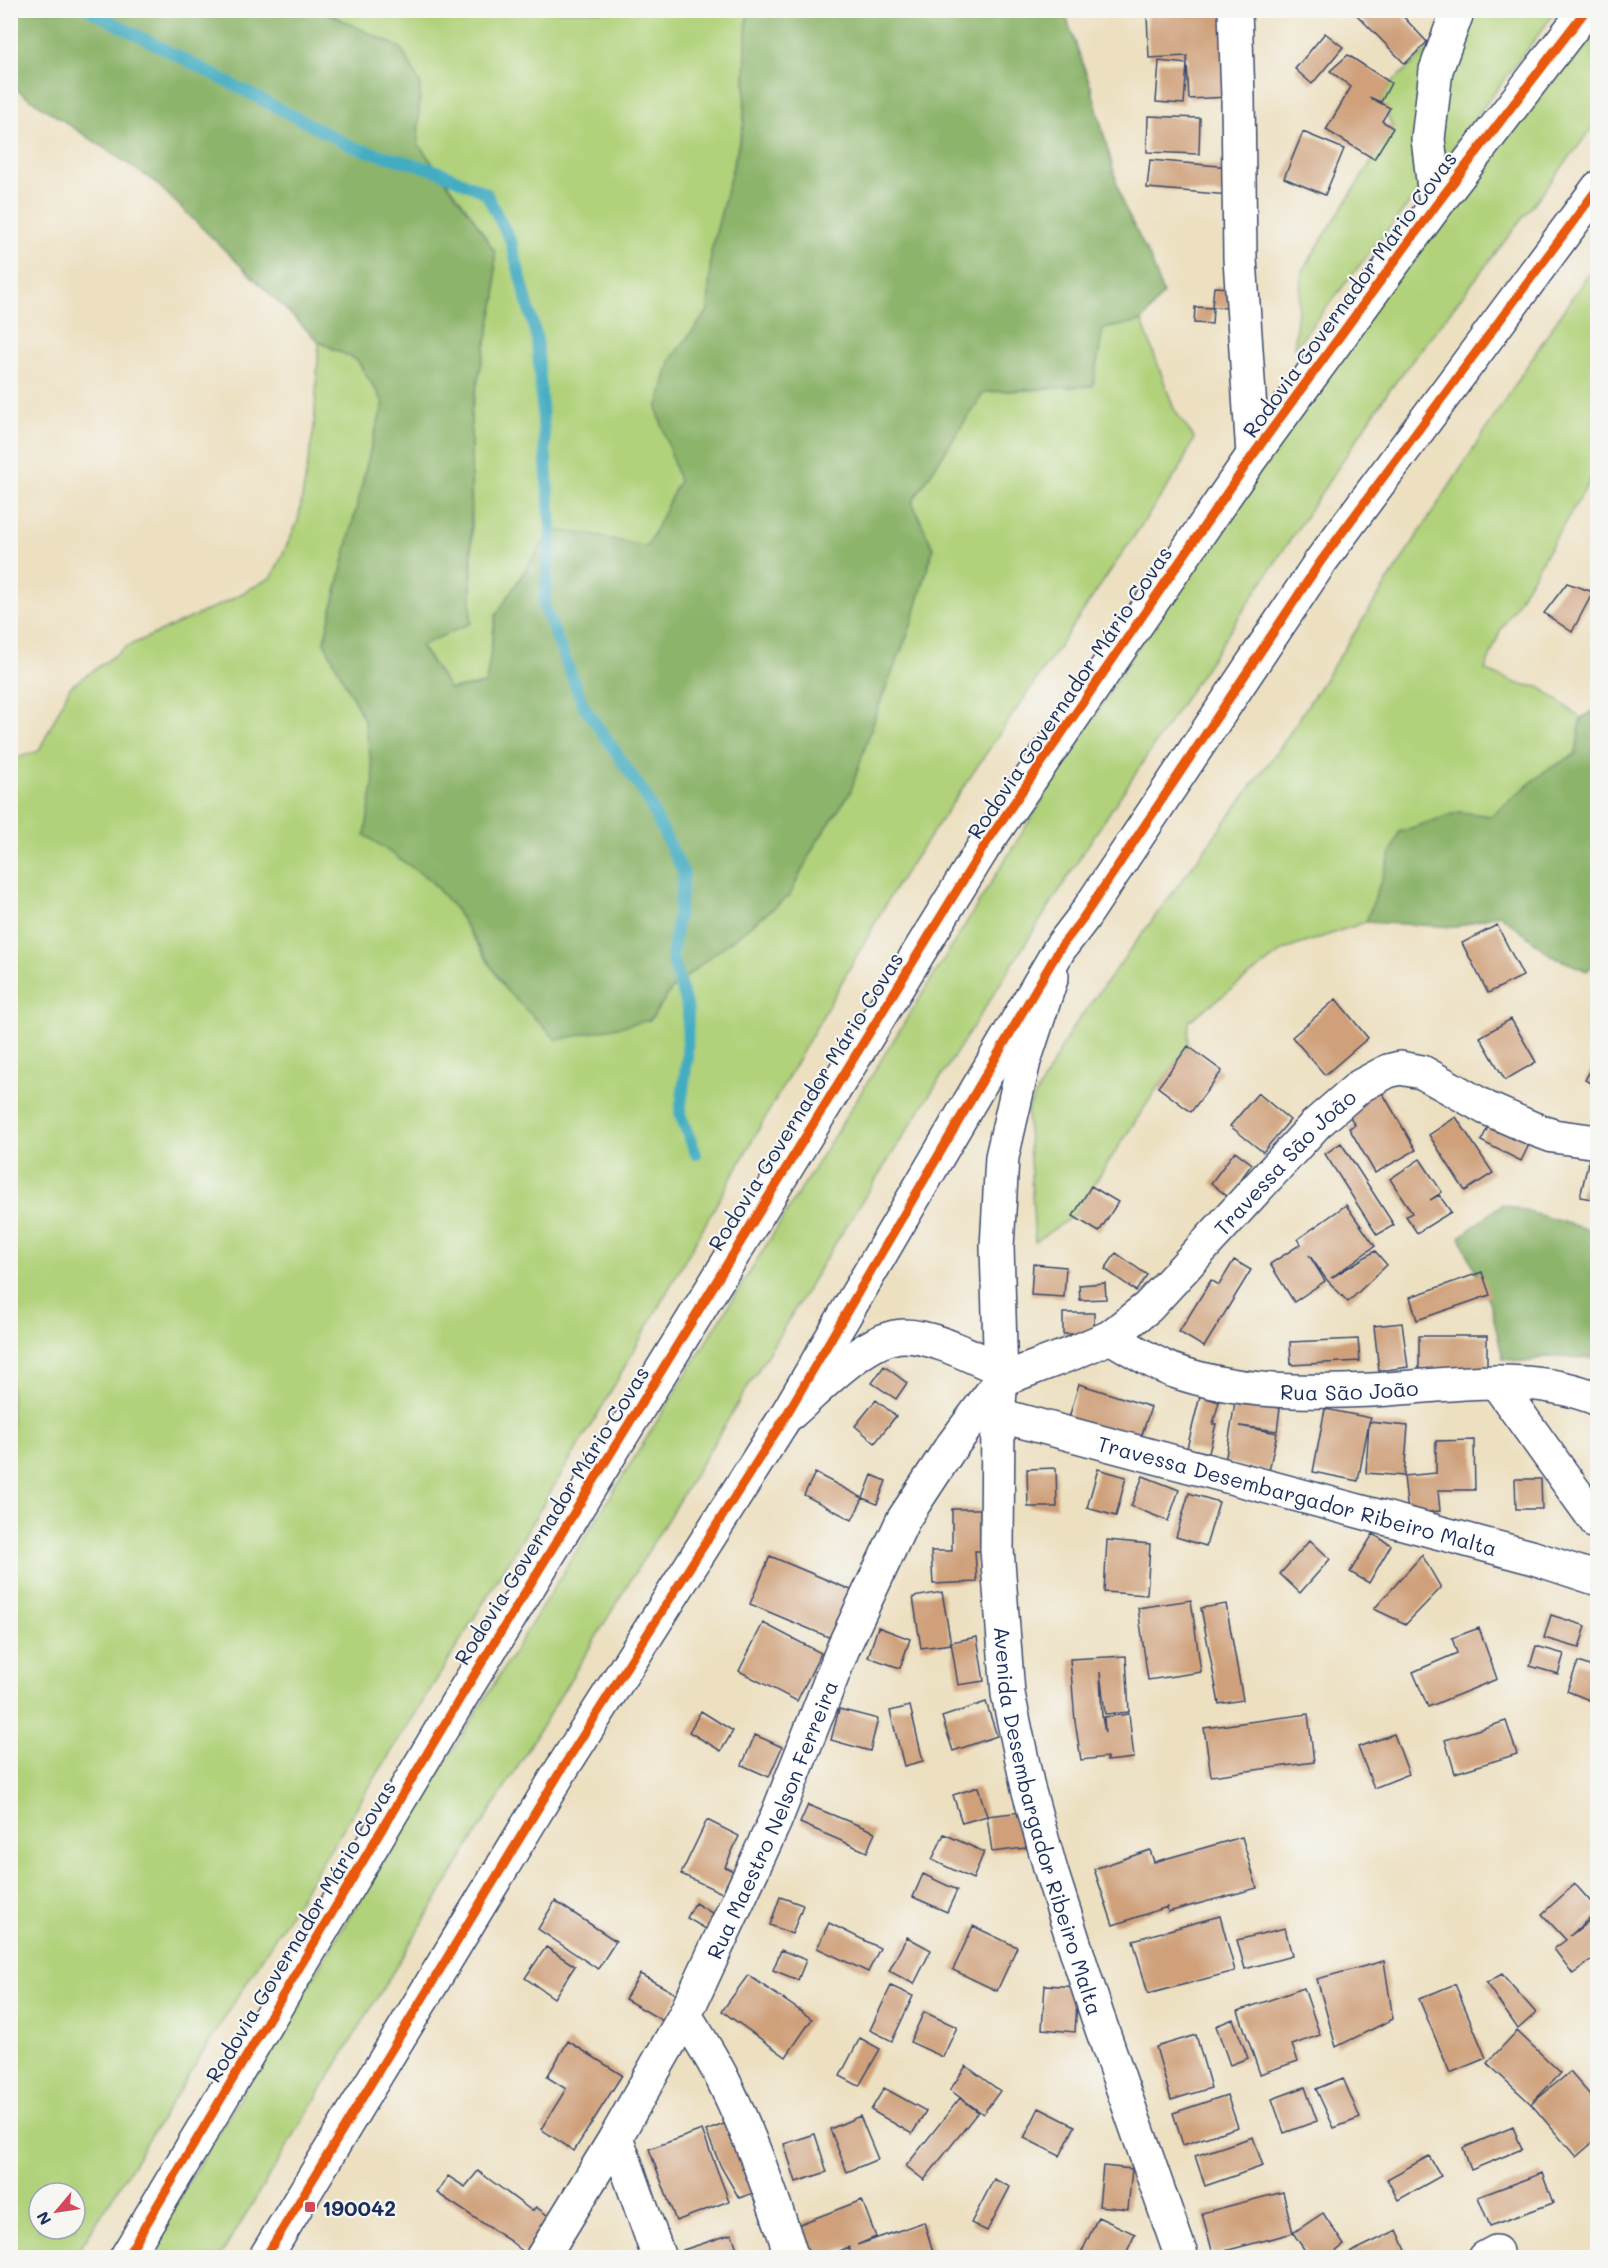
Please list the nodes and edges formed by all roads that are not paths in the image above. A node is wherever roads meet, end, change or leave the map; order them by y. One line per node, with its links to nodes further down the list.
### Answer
1 (1234, 10): 6 (main road)
2 (1458, 10): 5 (main road)
3 (1586, 10): 5 (main road, Rodovia Governador Mário Covas)
4 (1598, 188): 7 (main road)
5 (1436, 206): 6 (main road, Rodovia Governador Mário Covas)
6 (1253, 455): 19 (main road, Rodovia Governador Mário Covas)
7 (1060, 948): 10 (main road, Avenida Desembargador Ribeiro Malta); 14 (main road)
8 (1598, 1142): 9 (main road, Travessa São João)
9 (1110, 1337): 10 (main road, Travessa São João); 11 (main road, Rua São João)
10 (1001, 1374): 13 (main road, Avenida Desembargador Ribeiro Malta); 14 (main road); 17 (main road, Rua Maestro Nelson Ferreira)
11 (1496, 1382): 12 (main road, Rua São João); 15 (main road)
12 (1598, 1399)
13 (998, 1415): 16 (main road, Travessa Desembargador Ribeiro Malta); 24 (main road, Avenida Desembargador Ribeiro Malta)
14 (784, 1419): 20 (main road)
15 (1598, 1524)
16 (1598, 1579)
17 (685, 2016): 18 (main road, Rua Maestro Nelson Ferreira); 23 (main road)
18 (616, 2137): 21 (main road, Rua Maestro Nelson Ferreira); 22 (main road)
19 (126, 2258)
20 (265, 2258)
21 (542, 2258)
22 (659, 2258)
23 (792, 2258)
24 (1182, 2258)

